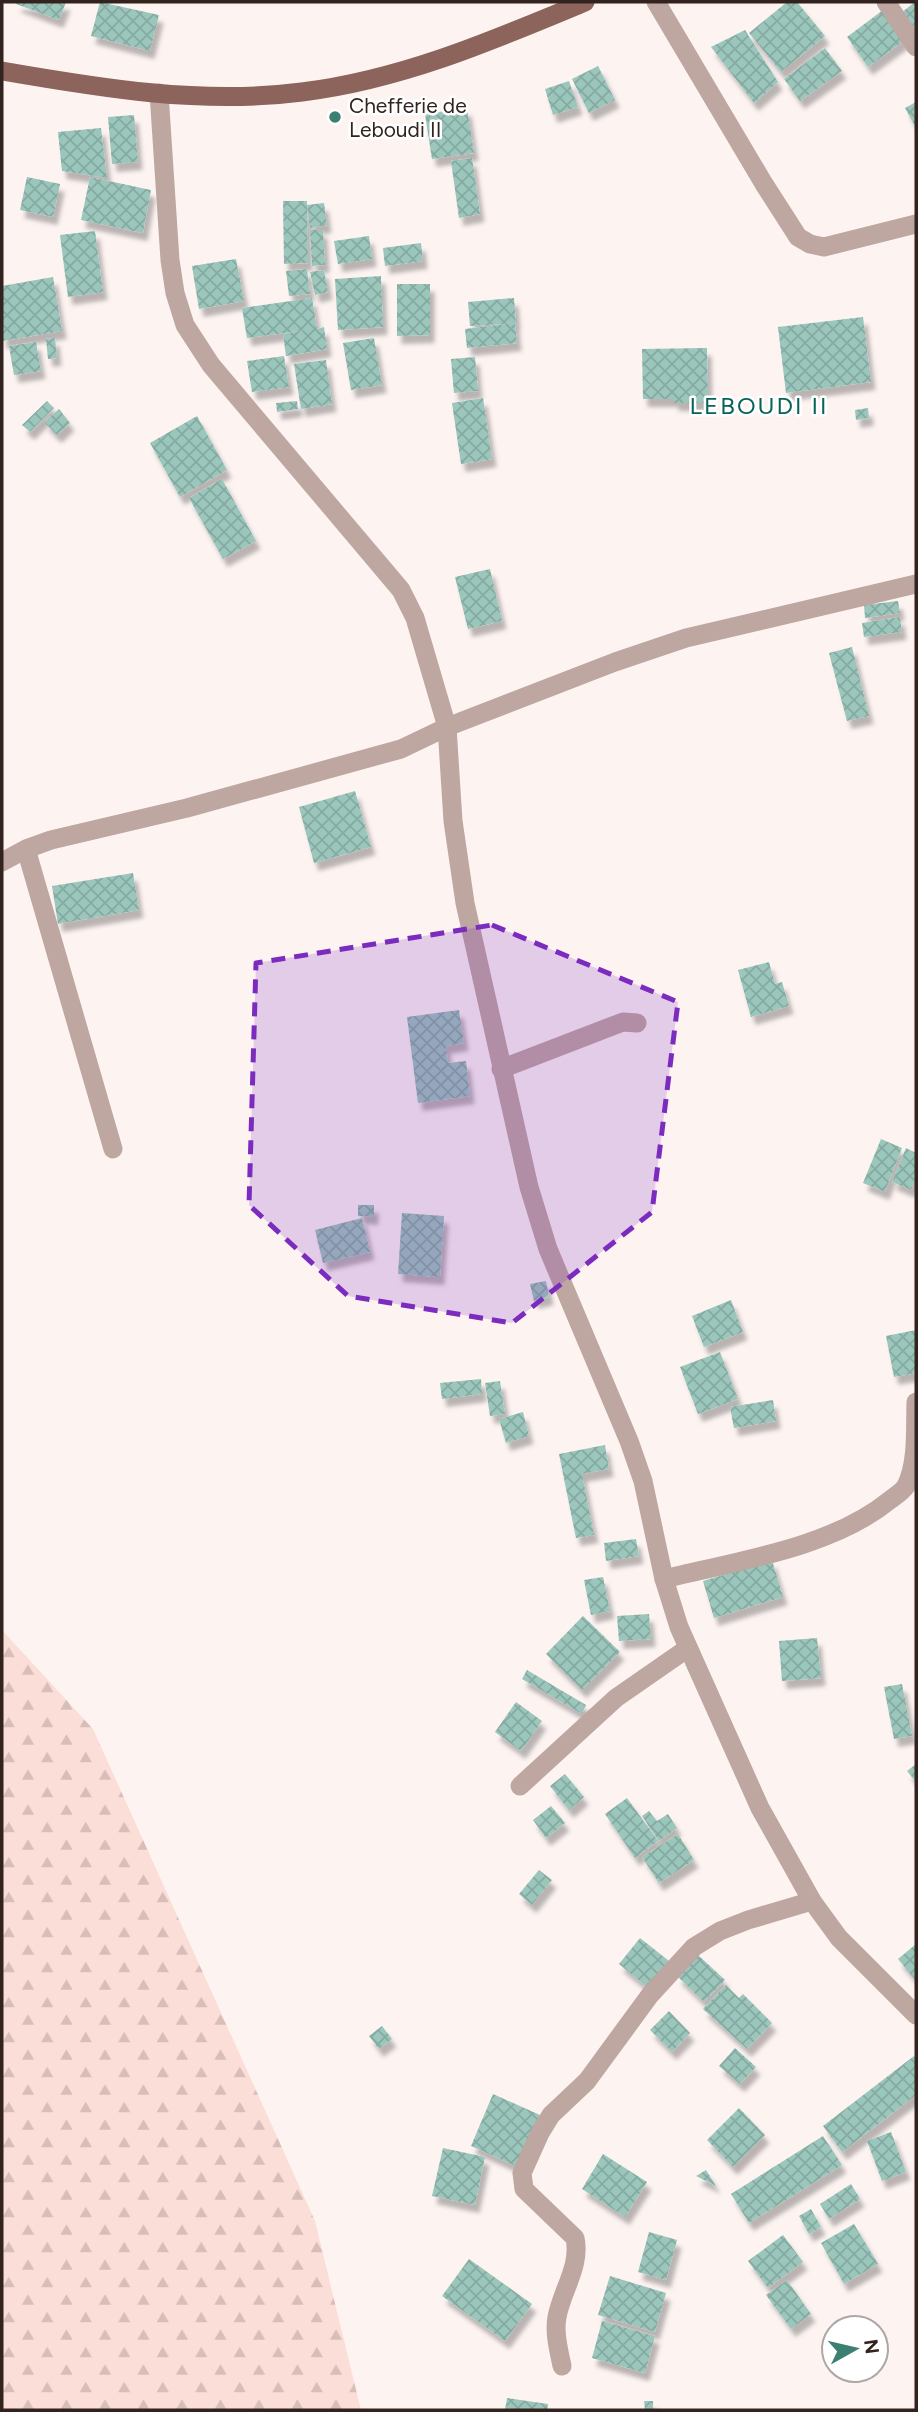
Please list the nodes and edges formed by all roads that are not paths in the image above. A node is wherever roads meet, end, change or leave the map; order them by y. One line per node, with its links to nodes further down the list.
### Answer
1 (585, 2): 6 (main road)
2 (656, 2): 7 (street)
3 (887, 2): 4 (street)
4 (916, 47)
5 (2, 71): 6 (main road)
6 (159, 93): 9 (street)
7 (916, 224)
8 (916, 584): 9 (street)
9 (447, 727): 10 (street); 13 (street)
10 (26, 849): 11 (street); 14 (street)
11 (2, 862)
12 (637, 1023): 13 (street)
13 (501, 1069): 16 (street)
14 (113, 1149)
15 (916, 1402): 16 (street)
16 (664, 1579): 17 (street)
17 (688, 1648): 18 (street); 19 (street)
18 (520, 1786)
19 (812, 1901): 20 (street); 21 (street)
20 (916, 2015)
21 (562, 2366)

